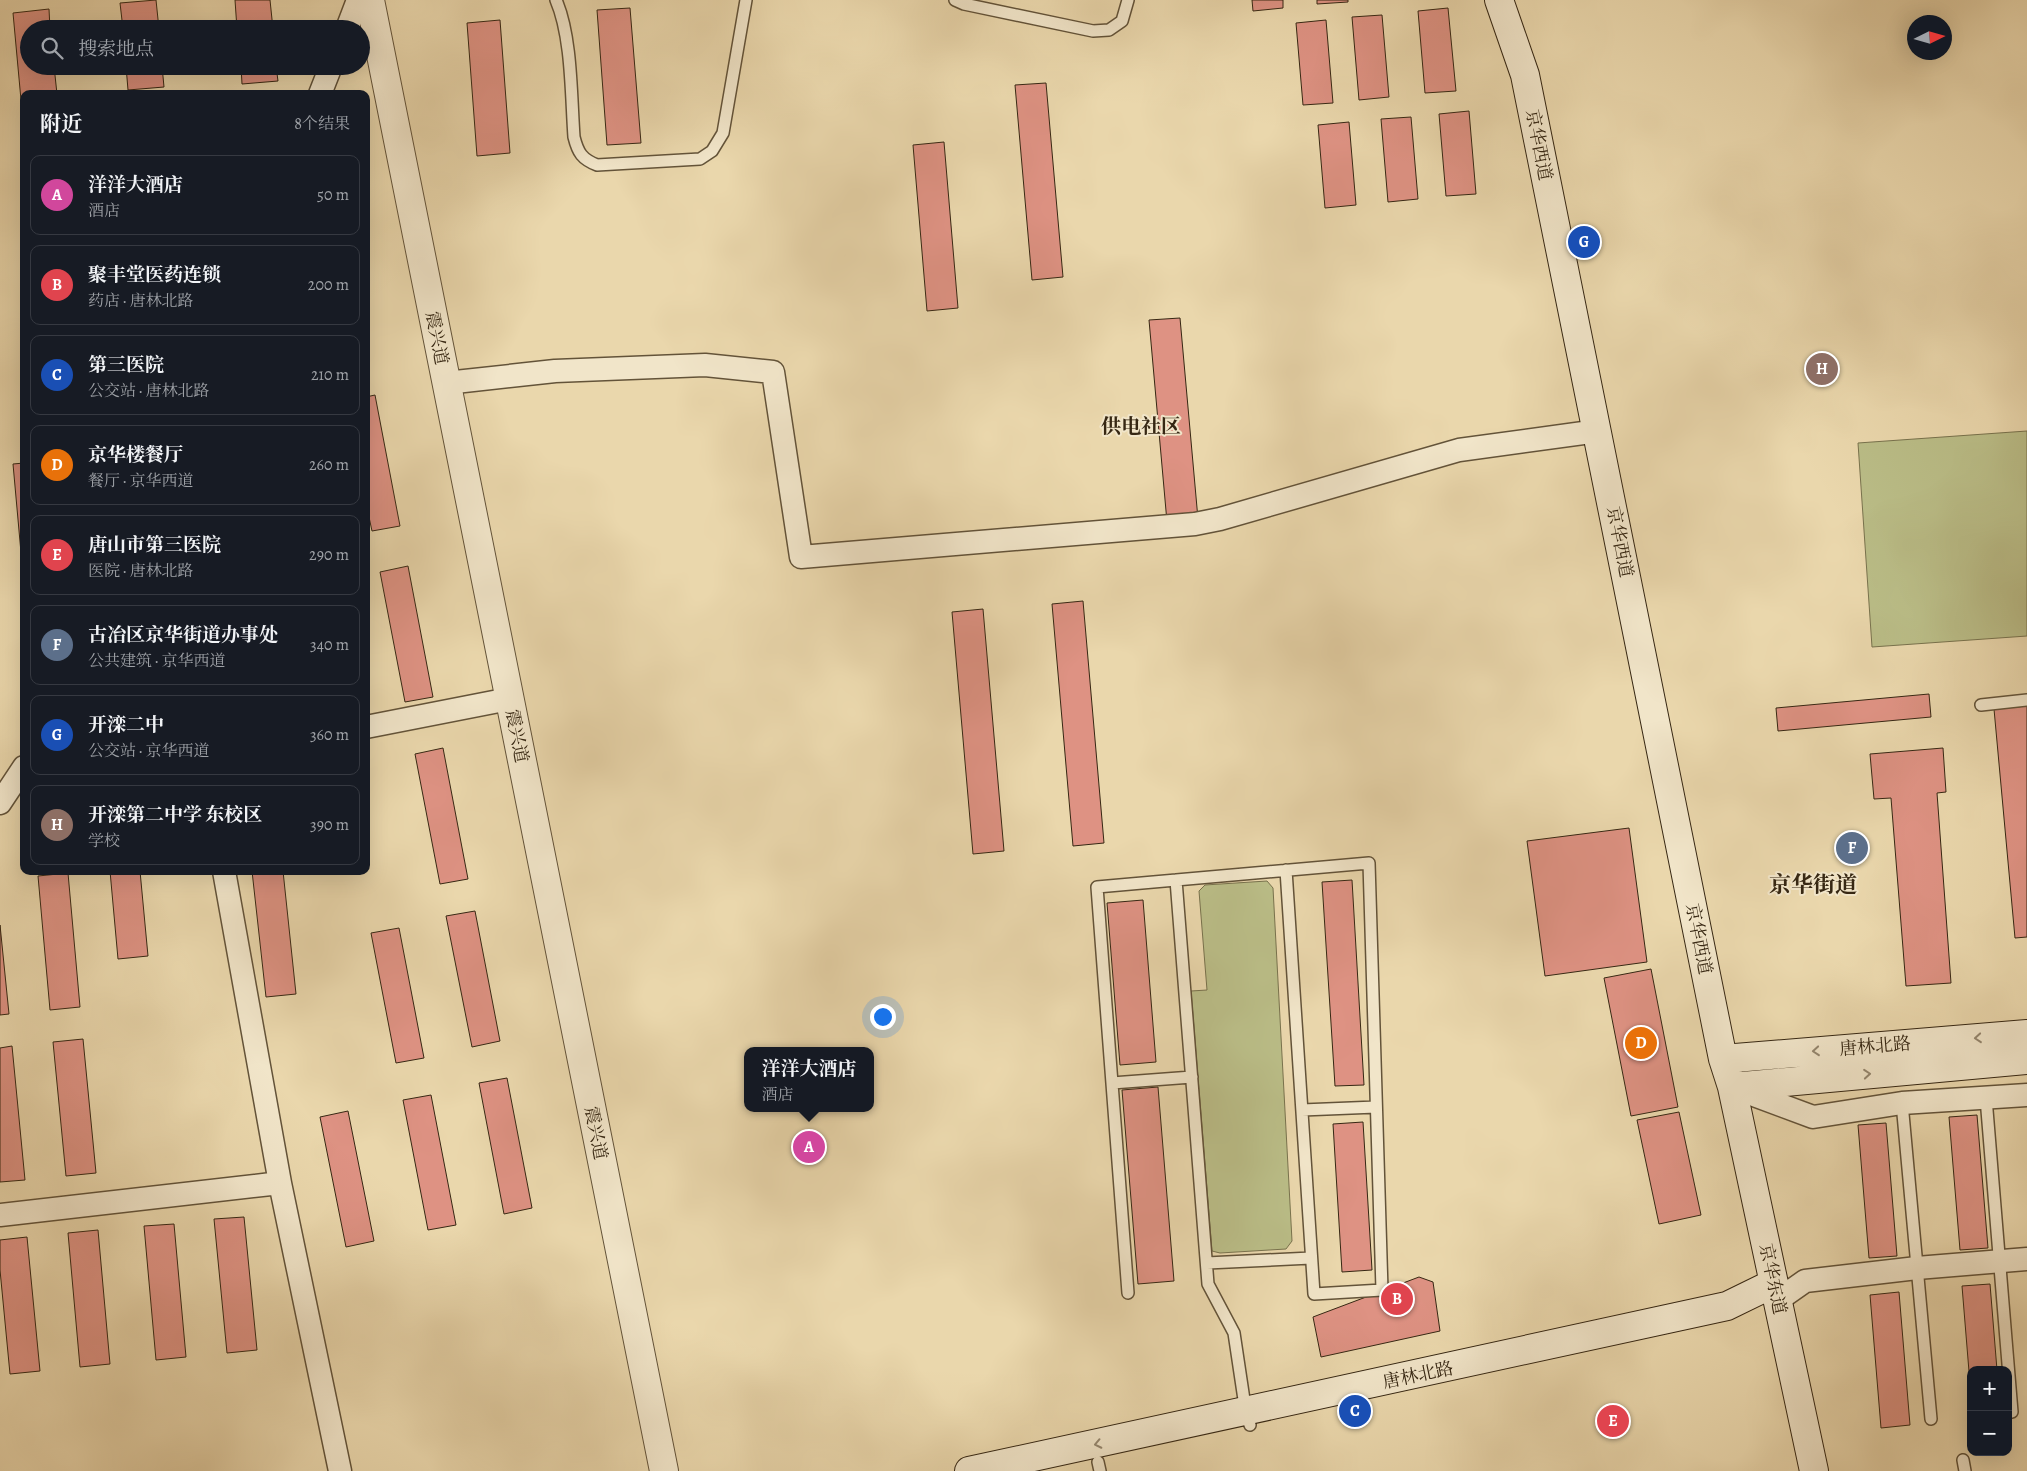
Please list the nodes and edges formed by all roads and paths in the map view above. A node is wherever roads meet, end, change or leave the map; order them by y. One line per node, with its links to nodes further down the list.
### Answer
1 (358, 0): 8 (street)
2 (370, 0): 11 (main road, 震兴道)
3 (556, 0): 4 (lane)
4 (746, 0)
5 (956, 0): 6 (lane)
6 (1128, 0)
7 (1499, 0): 12 (main road, 京华西道)
8 (350, 20)
9 (328, 75): 10 (street)
10 (322, 90)
11 (446, 383): 12 (street); 13 (main road, 震兴道)
12 (1598, 432): 23 (main road, 京华西道)
13 (509, 699): 16 (street); 47 (main road, 震兴道)
14 (2027, 700): 15 (lane)
15 (1981, 704)
16 (370, 726)
17 (20, 773): 18 (street)
18 (0, 803)
19 (1286, 870): 21 (lane); 31 (lane); 32 (lane)
20 (225, 875): 33 (street)
21 (1176, 880): 25 (lane); 26 (lane)
22 (2027, 1034): 23 (main road, 唐林北路, one-way to 23)
23 (1722, 1059): 27 (main road, 京华西道)
24 (2027, 1060): 27 (main road, 唐林北路, one-way to 24)
25 (1192, 1077): 26 (lane); 38 (lane)
26 (1112, 1083): 41 (lane)
27 (1732, 1086): 30 (street); 40 (main road, 京华东道)
28 (2027, 1095): 29 (street)
29 (1986, 1098): 30 (street); 37 (lane)
30 (1902, 1103): 39 (lane)
31 (1376, 1107): 32 (lane); 35 (lane)
32 (1302, 1110): 35 (lane)
33 (280, 1183): 34 (street); 46 (street)
34 (0, 1215)
35 (1311, 1258): 38 (lane)
36 (2027, 1259): 37 (street)
37 (2000, 1261): 39 (street); 42 (lane)
38 (1206, 1263): 43 (lane)
39 (1917, 1268): 40 (street); 44 (lane)
40 (1776, 1291): 43 (main road, 唐林北路); 50 (main road, 京华东道)
41 (1128, 1293)
42 (2012, 1411)
43 (1248, 1419): 45 (main road, 唐林北路); 48 (main road, 唐林北路, one-way to 48)
44 (1931, 1419)
45 (1099, 1467): 49 (main road, 唐林北路)
46 (340, 1471)
47 (664, 1471)
48 (969, 1471)
49 (1058, 1471)
50 (1814, 1471)

